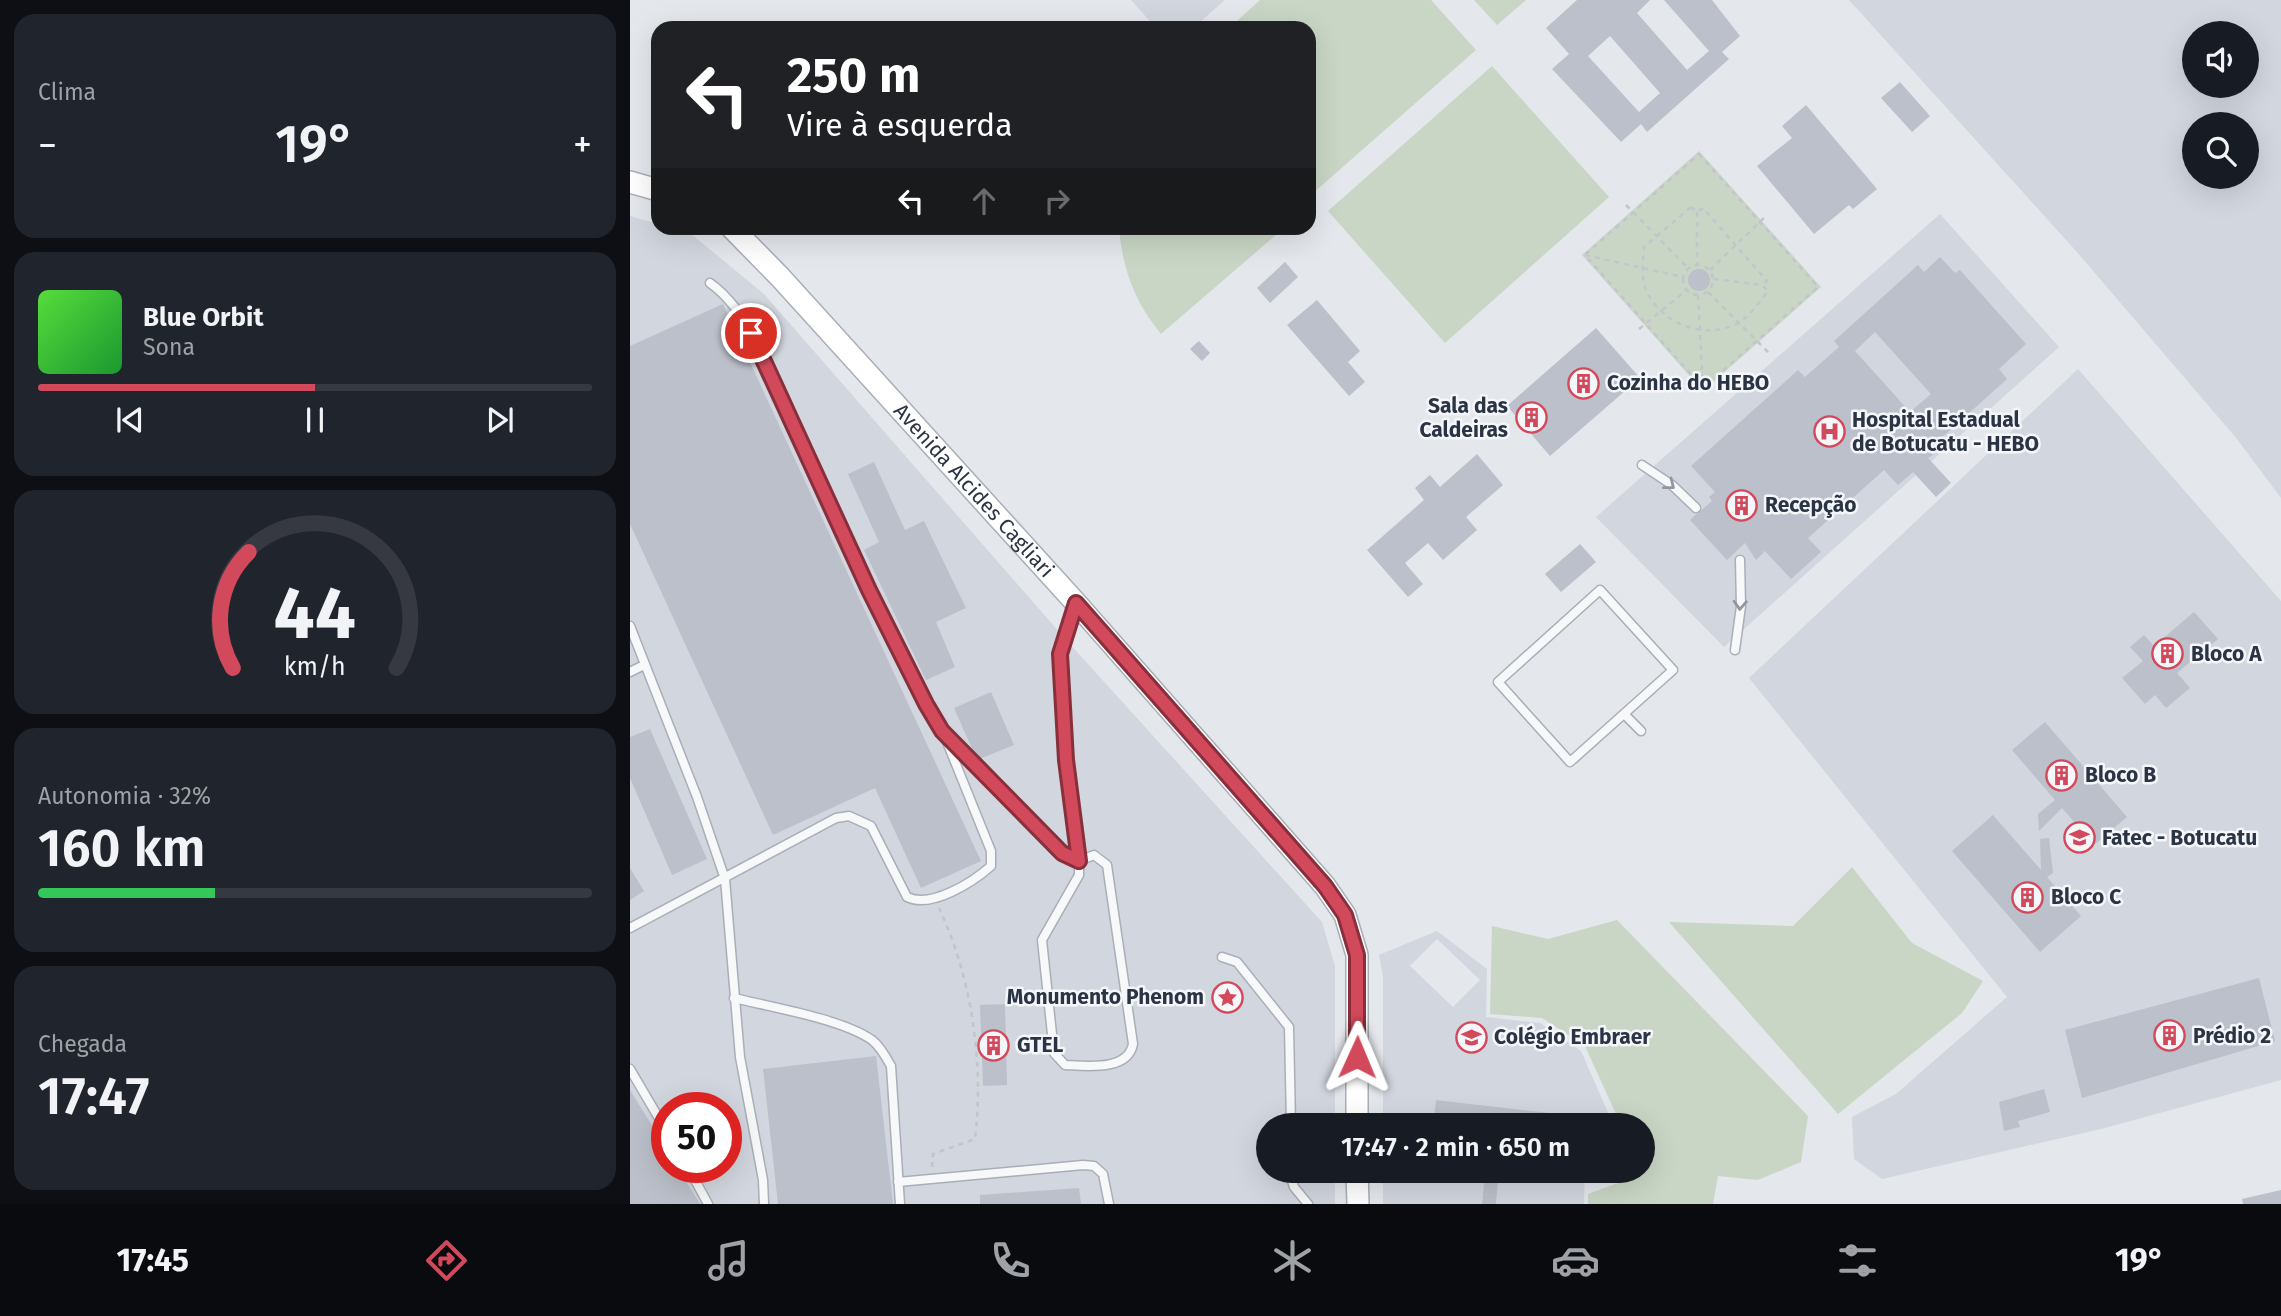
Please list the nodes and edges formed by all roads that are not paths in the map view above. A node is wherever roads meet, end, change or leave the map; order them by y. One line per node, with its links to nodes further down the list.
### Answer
1 (630, 182): 2 (main road)
2 (651, 188)
3 (739, 235): 8 (main road, Avenida Alcides Cagliari)
4 (710, 283): 14 (lane)
5 (1642, 465): 6 (lane, one-way to 6)
6 (1696, 508)
7 (1740, 560): 10 (lane, one-way to 10)
8 (1076, 603): 16 (lane); 24 (main road, Avenida Alcides Cagliari)
9 (630, 626): 11 (lane)
10 (1735, 650)
11 (644, 665): 12 (lane); 17 (lane)
12 (630, 672)
13 (1624, 714): 13 (lane); 15 (lane)
14 (942, 731): 16 (lane); 17 (lane)
15 (1641, 731)
16 (1079, 861): 16 (lane)
17 (725, 879): 18 (lane); 20 (lane)
18 (630, 928)
19 (1222, 957): 23 (lane)
20 (734, 998): 25 (lane); 30 (lane)
21 (630, 1069): 22 (lane)
22 (651, 1105)
23 (1291, 1113)
24 (1357, 1113)
25 (898, 1182): 31 (lane); 32 (lane)
26 (697, 1183): 29 (lane)
27 (1293, 1183): 33 (lane)
28 (1357, 1183): 34 (main road)
29 (708, 1204)
30 (764, 1204)
31 (900, 1204)
32 (1109, 1204)
33 (1308, 1204)
34 (1358, 1204)

